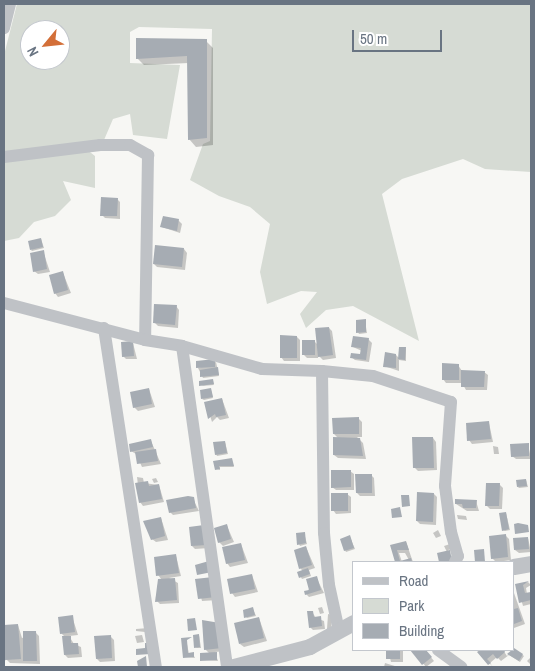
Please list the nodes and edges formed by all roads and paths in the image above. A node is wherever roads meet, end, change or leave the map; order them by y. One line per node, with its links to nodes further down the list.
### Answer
1 (10, 4): 2 (street)
2 (4, 28)
3 (4, 157): 6 (street)
4 (4, 303): 5 (street)
5 (104, 328): 6 (street); 15 (street)
6 (145, 340): 7 (street)
7 (182, 346): 8 (street); 16 (street)
8 (322, 370): 9 (street); 12 (street)
9 (456, 561)
10 (531, 564): 11 (street)
11 (515, 567)
12 (347, 627): 14 (street)
13 (439, 651): 18 (street)
14 (260, 664): 17 (street)
15 (156, 667)
16 (227, 667)
17 (234, 667)
18 (461, 667)

